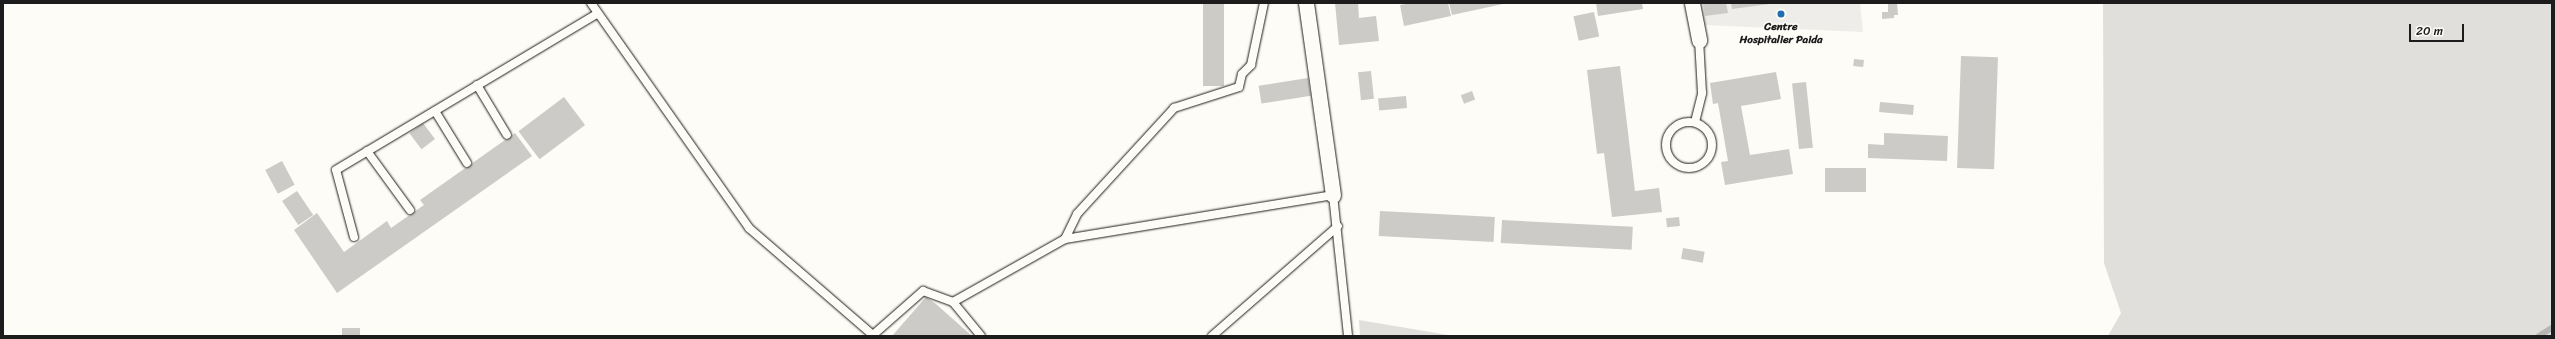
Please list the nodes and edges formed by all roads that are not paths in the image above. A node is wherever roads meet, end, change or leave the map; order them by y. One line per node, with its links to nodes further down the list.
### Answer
1 (591, 3): 5 (lane)
2 (1264, 3): 17 (lane)
3 (1306, 3): 13 (street)
4 (1692, 3): 6 (street)
5 (598, 13): 7 (lane); 18 (lane)
6 (1699, 40): 9 (lane)
7 (477, 86): 8 (lane); 10 (lane)
8 (435, 111): 11 (lane); 12 (lane)
9 (1695, 122): 9 (lane)
10 (507, 135)
11 (367, 151): 14 (lane); 16 (lane)
12 (467, 163)
13 (1334, 195): 15 (lane); 17 (lane)
14 (410, 210)
15 (1338, 226): 20 (lane); 21 (lane)
16 (354, 237)
17 (1065, 239): 18 (lane)
18 (953, 302): 19 (lane)
19 (981, 336)
20 (1212, 336)
21 (1348, 336)

